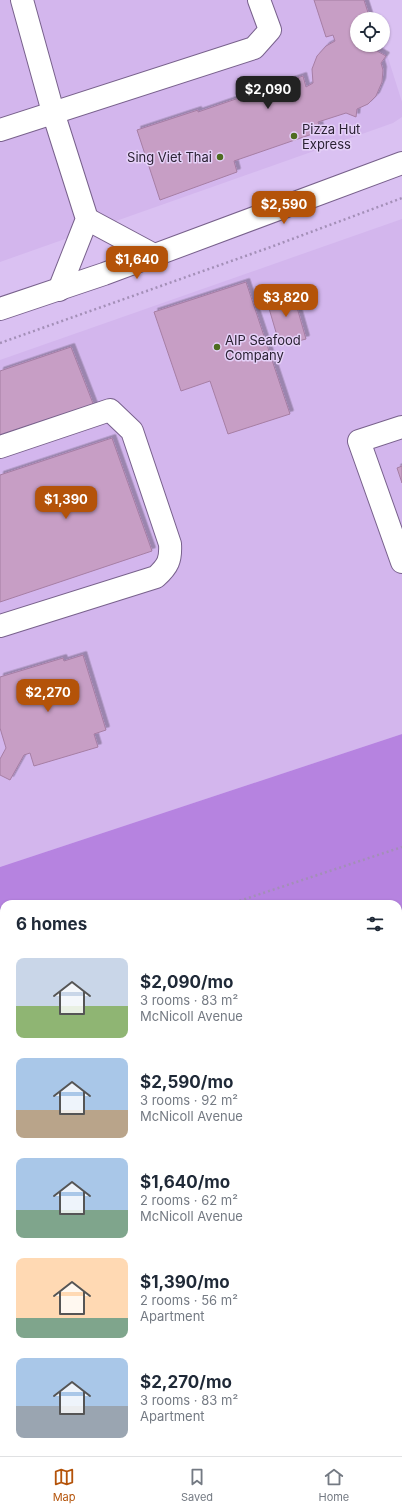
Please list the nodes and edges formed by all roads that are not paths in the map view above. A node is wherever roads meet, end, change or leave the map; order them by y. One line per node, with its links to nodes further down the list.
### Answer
1 (22, 0): 3 (main road)
2 (259, 0): 3 (main road)
3 (54, 112): 4 (main road); 6 (main road)
4 (0, 130)
5 (402, 163): 7 (main road)
6 (87, 219): 7 (main road); 8 (main road)
7 (154, 255): 8 (main road)
8 (59, 290): 9 (main road)
9 (0, 310)
10 (402, 427): 12 (main road)
11 (0, 447): 13 (main road)
12 (402, 562)
13 (0, 626)

